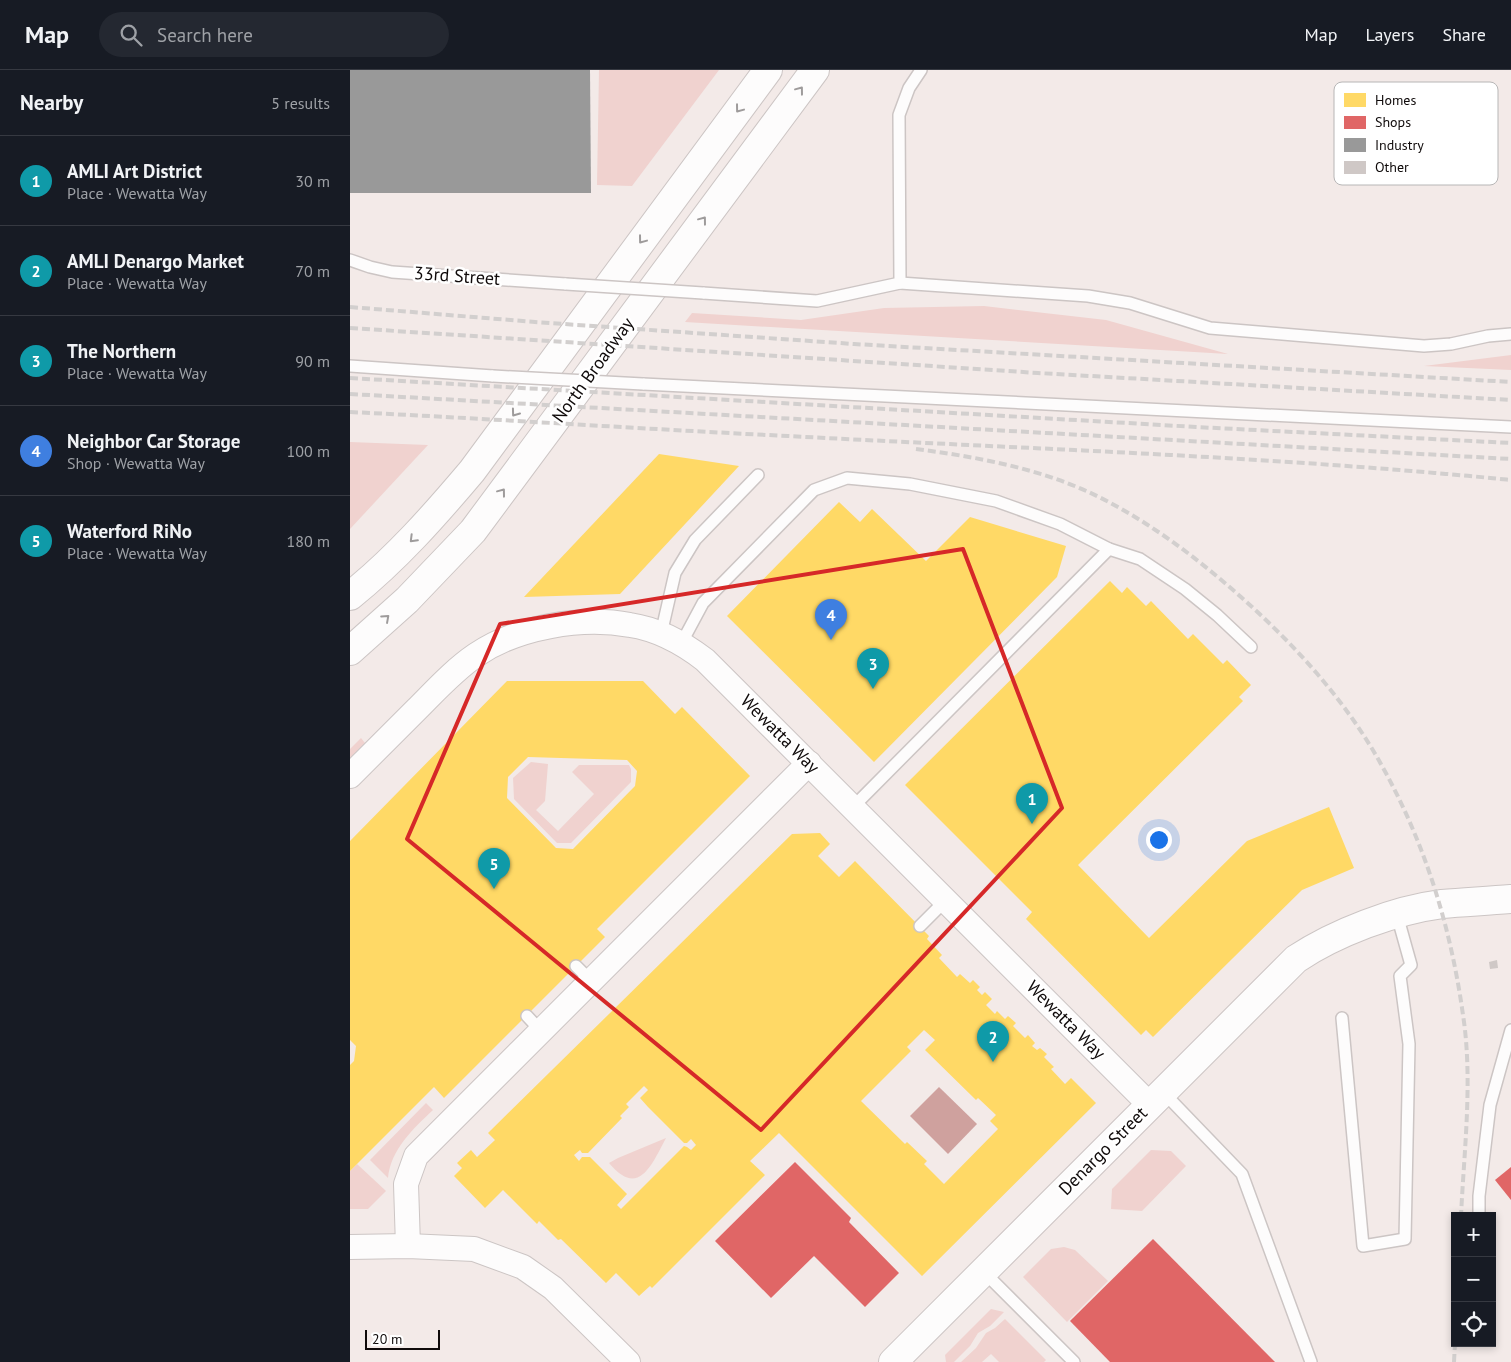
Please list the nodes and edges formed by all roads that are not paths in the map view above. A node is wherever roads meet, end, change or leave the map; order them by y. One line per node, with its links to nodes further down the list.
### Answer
1 (768, 70): 11 (main road, one-way to 11)
2 (815, 70): 14 (main road, North Broadway, one-way to 2)
3 (921, 70): 5 (lane)
4 (350, 260): 5 (lane, 33rd Street, bridge)
5 (900, 283): 6 (lane, 33rd Street)
6 (1511, 334)
7 (350, 366): 8 (lane, bridge)
8 (1511, 427)
9 (758, 475): 12 (lane)
10 (1110, 549): 12 (lane); 13 (lane); 17 (lane)
11 (350, 596)
12 (671, 639): 15 (street, Wewatta Way); 16 (street, Wewatta Way)
13 (1251, 647)
14 (350, 651)
15 (809, 763): 17 (street, Wewatta Way); 26 (street)
16 (350, 776)
17 (853, 807): 19 (street, Wewatta Way)
18 (1511, 899): 20 (main road, Denargo Street)
19 (946, 900): 21 (lane); 24 (street, Wewatta Way)
20 (1397, 915): 22 (lane); 24 (main road, Denargo Street)
21 (920, 926)
22 (1342, 1018)
23 (1511, 1030): 25 (lane)
24 (1156, 1098): 28 (main road, Denargo Street); 32 (lane)
25 (1479, 1212)
26 (408, 1246): 27 (street); 30 (street)
27 (350, 1247)
28 (984, 1272): 29 (main road, Denargo Street); 31 (lane)
29 (903, 1356)
30 (628, 1362)
31 (1074, 1362)
32 (1311, 1362)

